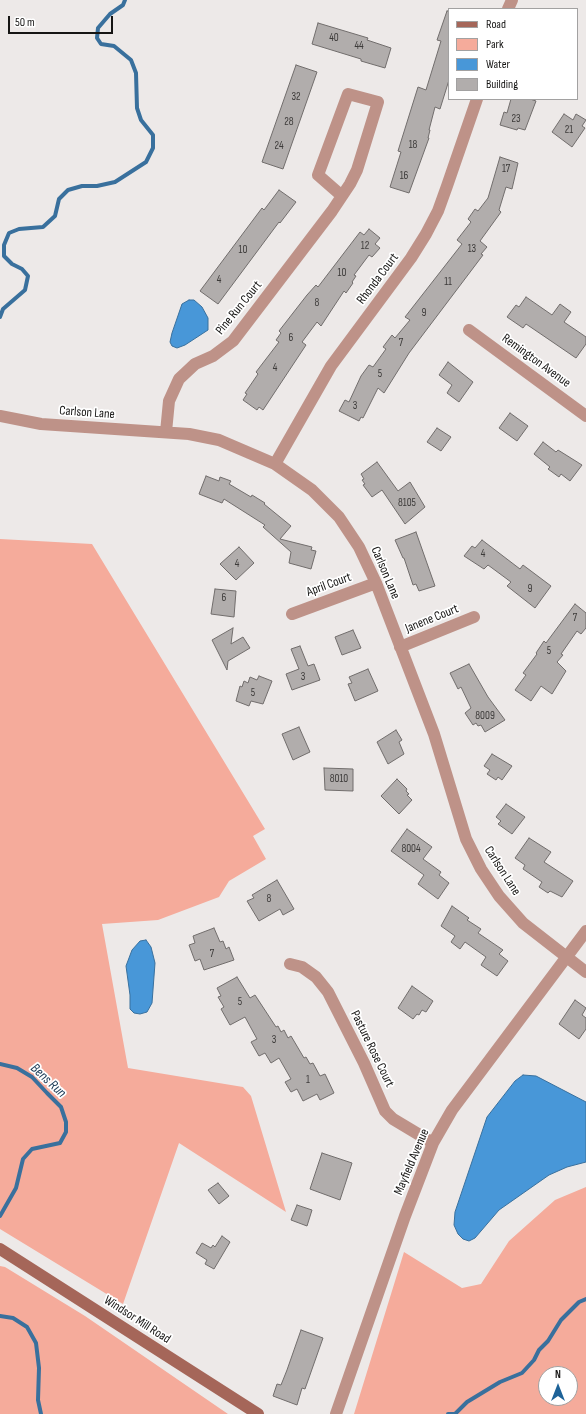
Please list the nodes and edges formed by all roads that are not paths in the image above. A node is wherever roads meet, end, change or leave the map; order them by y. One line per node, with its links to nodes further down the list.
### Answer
1 (477, 100): 7 (street, Rhonda Court)
2 (342, 196): 2 (street, Pine Run Court); 6 (street, Pine Run Court)
3 (469, 330): 5 (street, Remington Avenue)
4 (0, 416): 6 (street, Carlson Lane)
5 (586, 416)
6 (166, 432): 7 (street, Carlson Lane)
7 (275, 464): 8 (street, Carlson Lane)
8 (376, 583): 9 (street, April Court); 11 (street, Carlson Lane)
9 (292, 614)
10 (474, 617): 11 (street, Janene Court)
11 (400, 647): 13 (street, Carlson Lane)
12 (586, 932): 13 (street, Mayfield Avenue)
13 (566, 958): 15 (street, Carlson Lane); 16 (street, Mayfield Avenue)
14 (290, 964): 16 (street, Pasture Rose Court)
15 (586, 972)
16 (433, 1143): 19 (street, Mayfield Avenue)
17 (0, 1249): 18 (main road, Windsor Mill Road)
18 (258, 1414)
19 (336, 1414)

